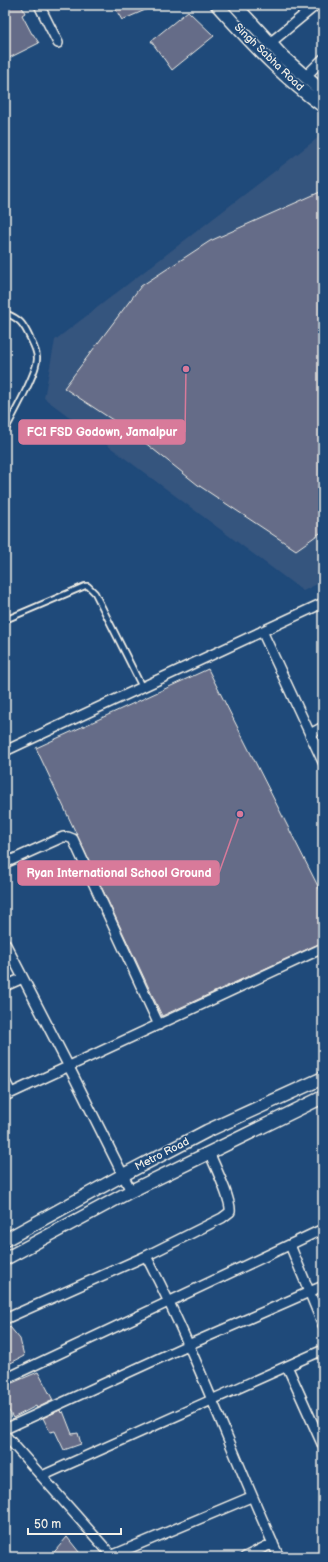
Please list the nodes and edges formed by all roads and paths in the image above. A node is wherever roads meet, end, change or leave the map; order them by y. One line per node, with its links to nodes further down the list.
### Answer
1 (40, 5): 5 (street)
2 (217, 5): 7 (street, Singh Sabha Road)
3 (235, 5): 6 (street, Singh Sabha Road)
4 (316, 5): 6 (street)
5 (58, 43)
6 (270, 43): 7 (street); 9 (street, Singh Sabha Road)
7 (260, 51): 11 (street, Singh Sabha Road)
8 (323, 59): 9 (street)
9 (305, 77): 10 (street, Singh Sabha Road)
10 (323, 92)
11 (323, 106)
12 (5, 313): 13 (lane)
13 (5, 431)
14 (323, 603): 16 (street)
15 (5, 620): 17 (lane)
16 (262, 632): 17 (street); 19 (street)
17 (142, 687): 20 (street)
18 (323, 727): 19 (street)
19 (310, 734): 21 (street)
20 (5, 751)
21 (323, 762)
22 (5, 864): 27 (street)
23 (5, 943): 25 (street)
24 (323, 948): 27 (street)
25 (23, 978): 26 (street); 28 (street)
26 (5, 986)
27 (159, 1025): 28 (street)
28 (68, 1065): 31 (street); 34 (street)
29 (323, 1078): 34 (street, Metro Road)
30 (5, 1081): 31 (street)
31 (8, 1094)
32 (323, 1097): 33 (street, Metro Road)
33 (209, 1152): 35 (street, Metro Road); 39 (street)
34 (123, 1174): 35 (street); 37 (street, Metro Road)
35 (131, 1191): 40 (street, Metro Road)
36 (323, 1229): 38 (street)
37 (5, 1240)
38 (290, 1245): 42 (street); 43 (street)
39 (146, 1256): 43 (street); 44 (street)
40 (5, 1259)
41 (323, 1286): 42 (street)
42 (309, 1292): 45 (street); 46 (street)
43 (170, 1302): 46 (street); 49 (street)
44 (5, 1319)
45 (323, 1325)
46 (188, 1345): 50 (street); 51 (street)
47 (323, 1350): 48 (street)
48 (287, 1366): 50 (street); 53 (street)
49 (5, 1379)
50 (211, 1400): 54 (street); 55 (street)
51 (5, 1429)
52 (5, 1436): 54 (street)
53 (323, 1446)
54 (42, 1476): 57 (street)
55 (251, 1497): 56 (street); 57 (street)
56 (273, 1544): 58 (street); 59 (street)
57 (112, 1556)
58 (245, 1557)
59 (279, 1557)

